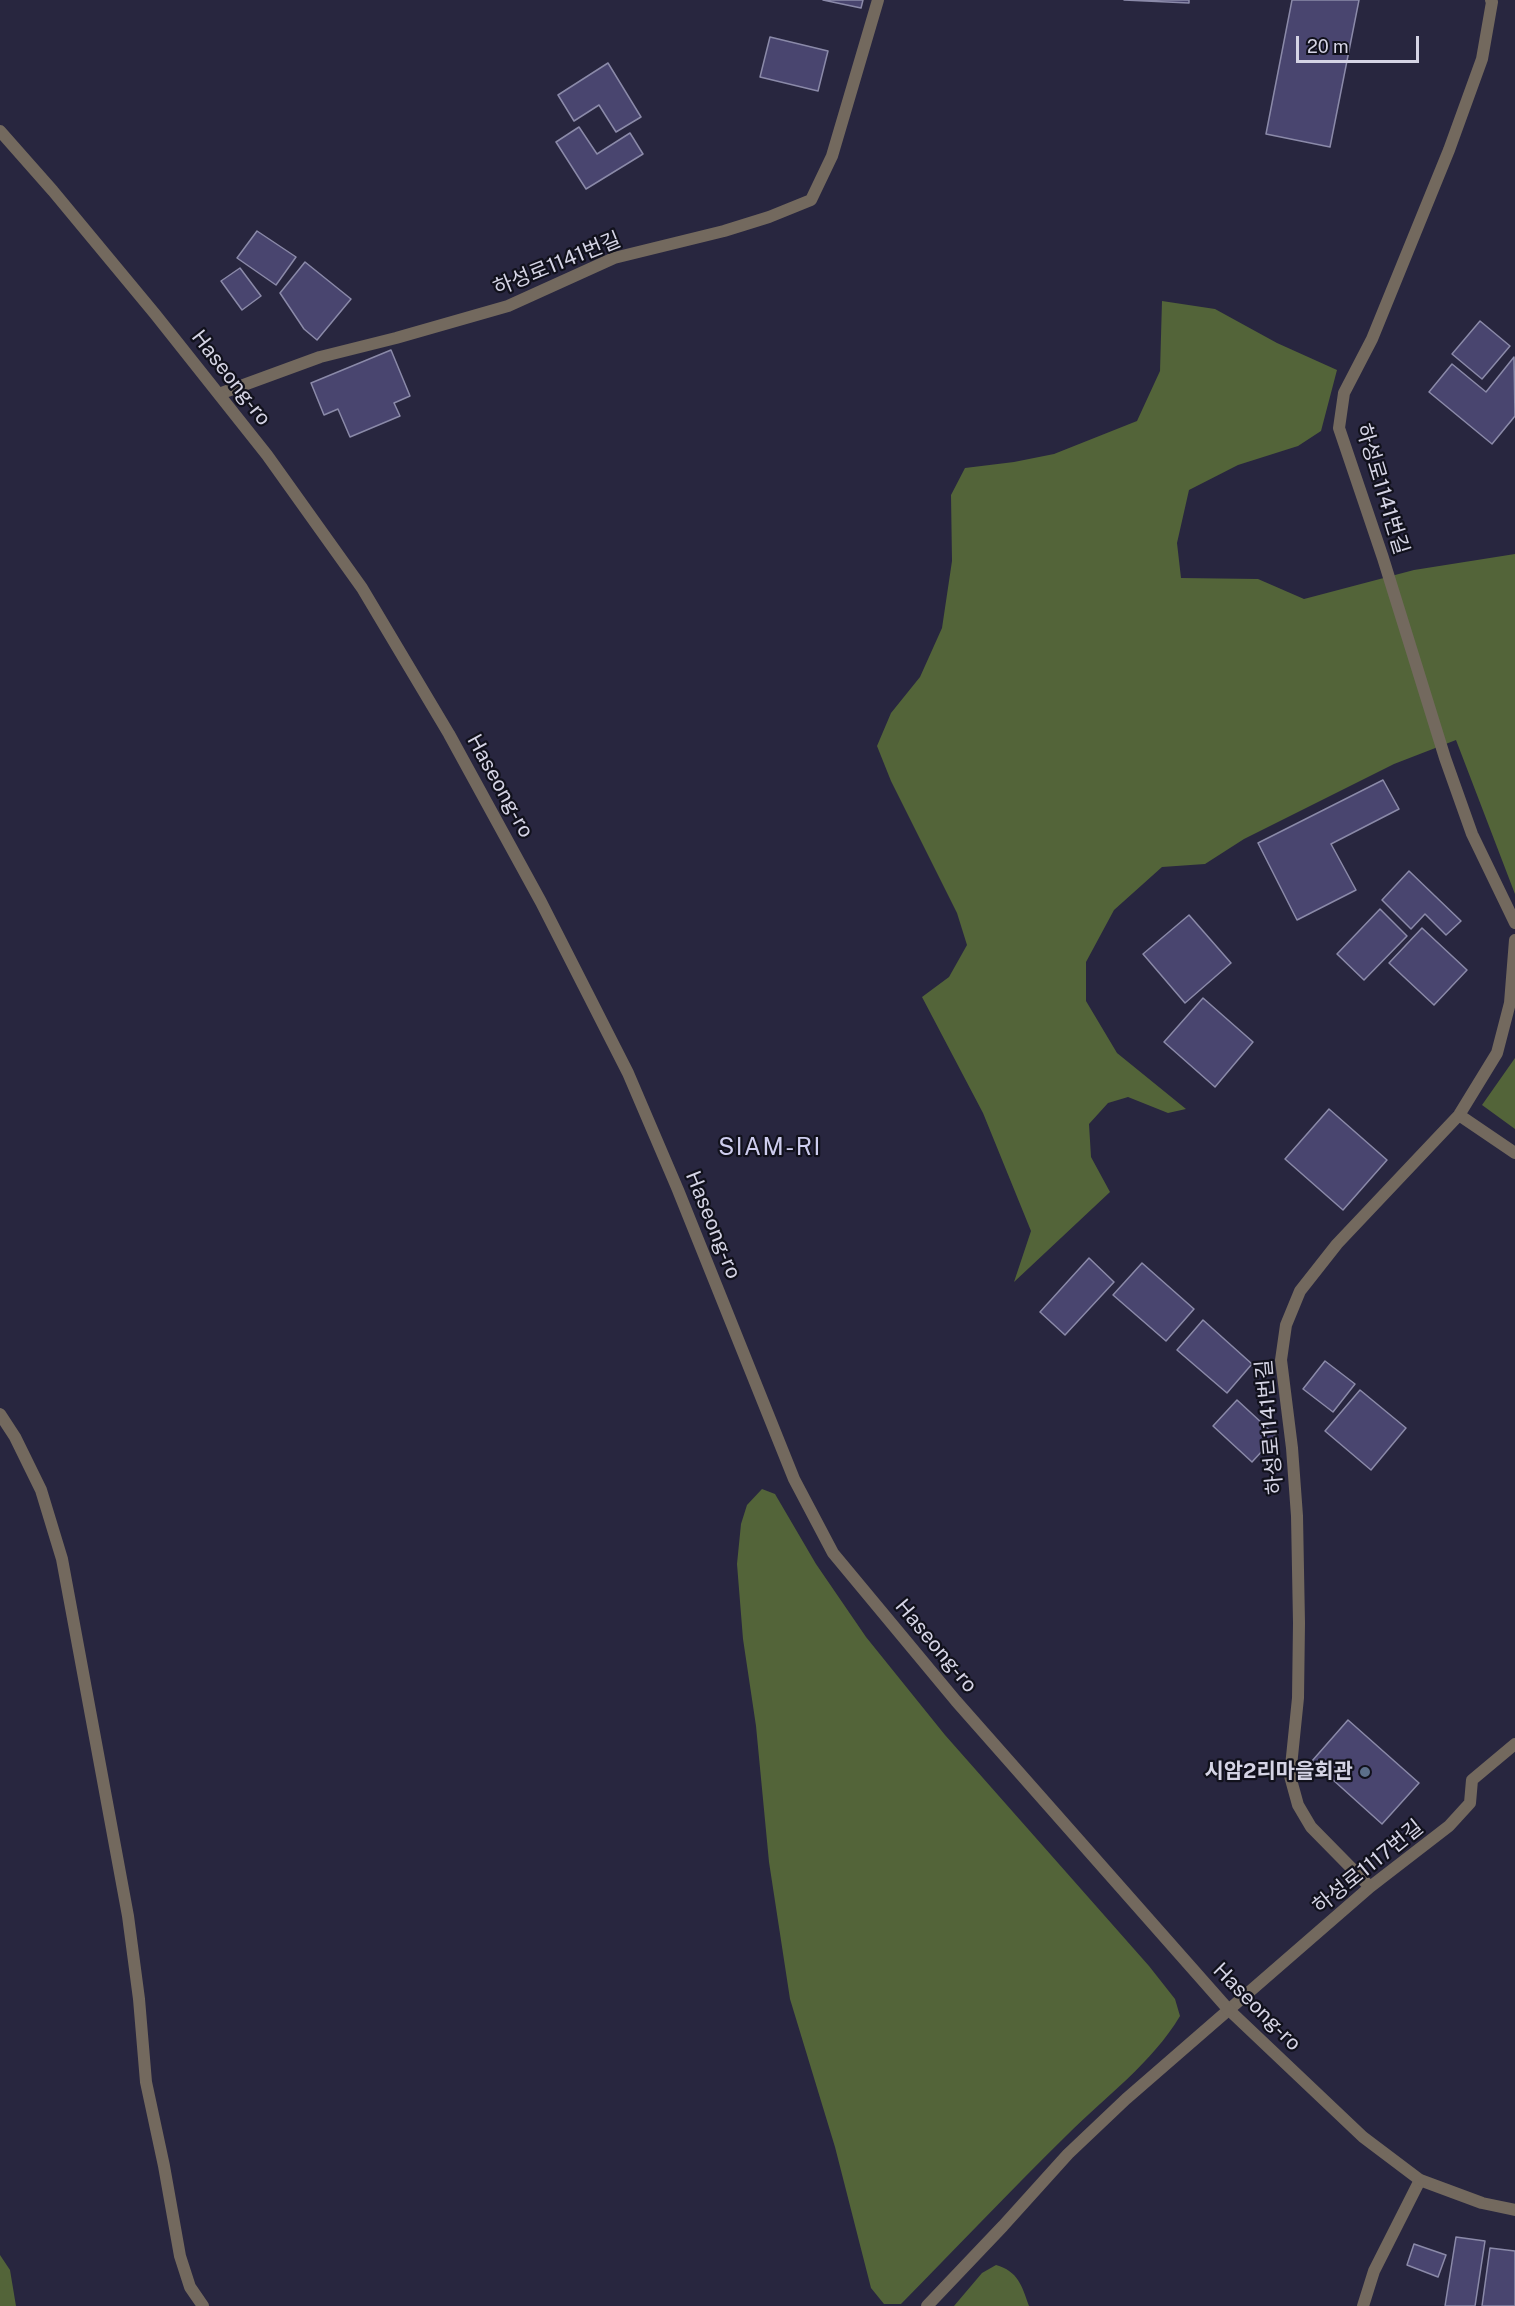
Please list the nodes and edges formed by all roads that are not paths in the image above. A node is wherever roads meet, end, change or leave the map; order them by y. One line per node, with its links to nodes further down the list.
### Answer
1 (878, 0): 4 (street, 하성로1141번길)
2 (1491, 0): 5 (street, 하성로1141번길)
3 (0, 130): 4 (street, Haseong-ro)
4 (219, 394): 12 (street, Haseong-ro)
5 (1515, 923)
6 (1515, 940): 7 (street, 하성로1141번길)
7 (1459, 1115): 8 (street); 11 (street, 하성로1141번길)
8 (1513, 1151)
9 (0, 1414): 15 (street)
10 (1515, 1744): 11 (street, 하성로1117번길)
11 (1370, 1887): 12 (street, 하성로1117번길)
12 (1228, 2009): 13 (street, Haseong-ro); 16 (street, 하성로1117번길)
13 (1420, 2180): 14 (street, Haseong-ro); 17 (street)
14 (1515, 2210)
15 (202, 2306)
16 (927, 2306)
17 (1363, 2306)

